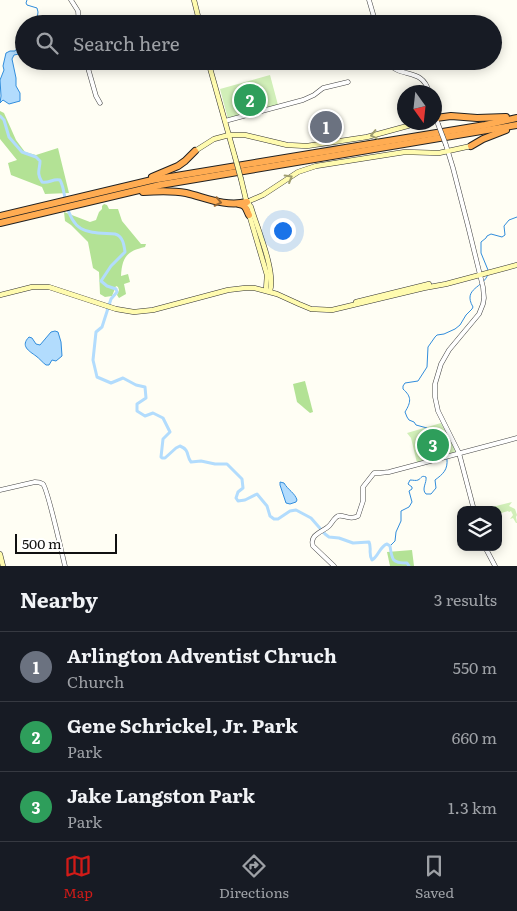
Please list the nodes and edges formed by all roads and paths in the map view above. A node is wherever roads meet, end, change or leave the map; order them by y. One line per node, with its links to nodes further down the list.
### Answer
1 (70, 0): 4 (street)
2 (192, 0): 5 (main road)
3 (369, 0): 6 (street)
4 (78, 15)
5 (196, 15)
6 (373, 15)
7 (89, 70): 12 (street)
8 (212, 70): 15 (main road)
9 (396, 70): 11 (street)
10 (348, 82): 15 (street)
11 (426, 85)
12 (100, 103)
13 (442, 117): 14 (highway)
14 (517, 117): 23 (highway)
15 (226, 121): 19 (main road)
16 (517, 126): 20 (highway); 25 (highway)
17 (397, 129): 19 (main road, one-way to 19)
18 (440, 130): 22 (street, bridge)
19 (229, 135): 21 (main road); 26 (main road, bridge)
20 (471, 146): 22 (main road)
21 (195, 151): 23 (highway)
22 (448, 152): 26 (main road, one-way to 22); 34 (street)
23 (98, 192): 24 (highway)
24 (71, 202): 25 (highway); 27 (highway)
25 (88, 202): 28 (highway, one-way to 28)
26 (250, 203): 28 (highway); 30 (main road); 31 (main road)
27 (63, 204): 29 (highway); 32 (highway)
28 (238, 204): 30 (highway)
29 (0, 215)
30 (249, 215): 31 (main road); 35 (main road)
31 (255, 222): 37 (main road)
32 (0, 225)
33 (517, 263): 34 (main road)
34 (482, 274): 37 (main road); 41 (street)
35 (268, 280): 36 (main road); 37 (main road)
36 (261, 286): 37 (main road); 39 (main road)
37 (270, 289): 39 (main road)
38 (0, 293): 39 (main road)
39 (111, 306)
40 (517, 438): 41 (street)
41 (459, 453): 43 (street); 48 (street)
42 (0, 490): 47 (street)
43 (473, 506)
44 (486, 551): 49 (street)
45 (0, 554): 46 (main road)
46 (3, 566)
47 (65, 566)
48 (334, 566)
49 (495, 566)

